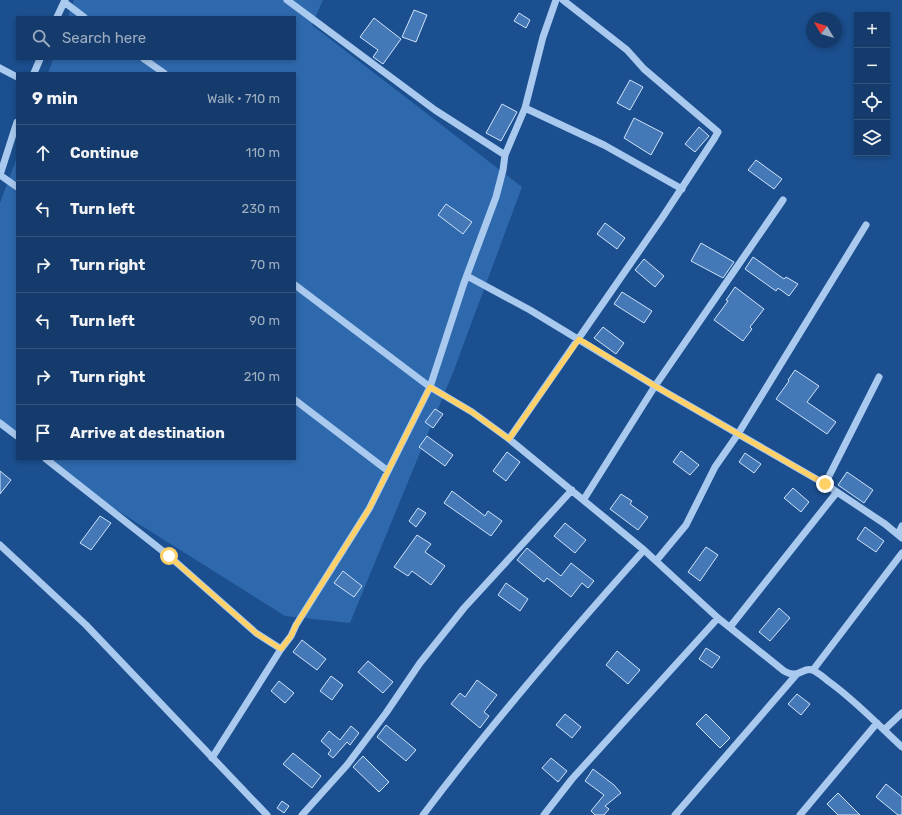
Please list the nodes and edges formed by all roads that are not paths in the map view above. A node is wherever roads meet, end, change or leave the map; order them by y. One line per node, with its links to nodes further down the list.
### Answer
1 (287, 0): 15 (street)
2 (556, 0): 13 (street)
3 (563, 0): 18 (street)
4 (64, 1): 5 (street); 6 (street)
5 (58, 16)
6 (83, 16)
7 (40, 60): 10 (street)
8 (145, 60): 11 (street)
9 (0, 68): 12 (street)
10 (34, 72)
11 (163, 72)
12 (16, 76)
13 (525, 108): 15 (street); 18 (street)
14 (16, 125): 16 (street)
15 (505, 155): 21 (street)
16 (0, 175): 17 (street)
17 (16, 187)
18 (682, 189): 23 (street)
19 (783, 200): 25 (street)
20 (866, 225): 29 (street)
21 (467, 276): 23 (street); 26 (street)
22 (296, 286): 26 (street)
23 (579, 339): 25 (street); 31 (street)
24 (879, 377): 34 (street)
25 (655, 386): 29 (street); 37 (street)
26 (430, 387): 31 (street); 33 (street)
27 (296, 401): 33 (street)
28 (0, 423): 30 (street)
29 (738, 434): 34 (street); 43 (street)
30 (16, 435)
31 (509, 439): 35 (street)
32 (47, 460): 46 (street)
33 (388, 471): 46 (street)
34 (825, 484): 36 (street)
35 (572, 490): 37 (street); 55 (street)
36 (837, 492): 39 (street); 45 (street)
37 (584, 499): 41 (street)
38 (902, 526): 39 (street)
39 (900, 536)
40 (0, 545): 53 (street)
41 (644, 550): 43 (street); 56 (street)
42 (902, 553): 47 (street)
43 (656, 561): 44 (street)
44 (718, 618): 45 (street); 57 (street)
45 (730, 627): 48 (street)
46 (281, 649): 53 (street)
47 (813, 670): 48 (street); 50 (street)
48 (796, 675): 58 (street)
49 (902, 713): 51 (street)
50 (877, 724): 51 (street); 59 (street)
51 (884, 730): 52 (street)
52 (902, 746)
53 (212, 758): 54 (street)
54 (267, 815)
55 (302, 815)
56 (423, 815)
57 (544, 815)
58 (675, 815)
59 (800, 815)

